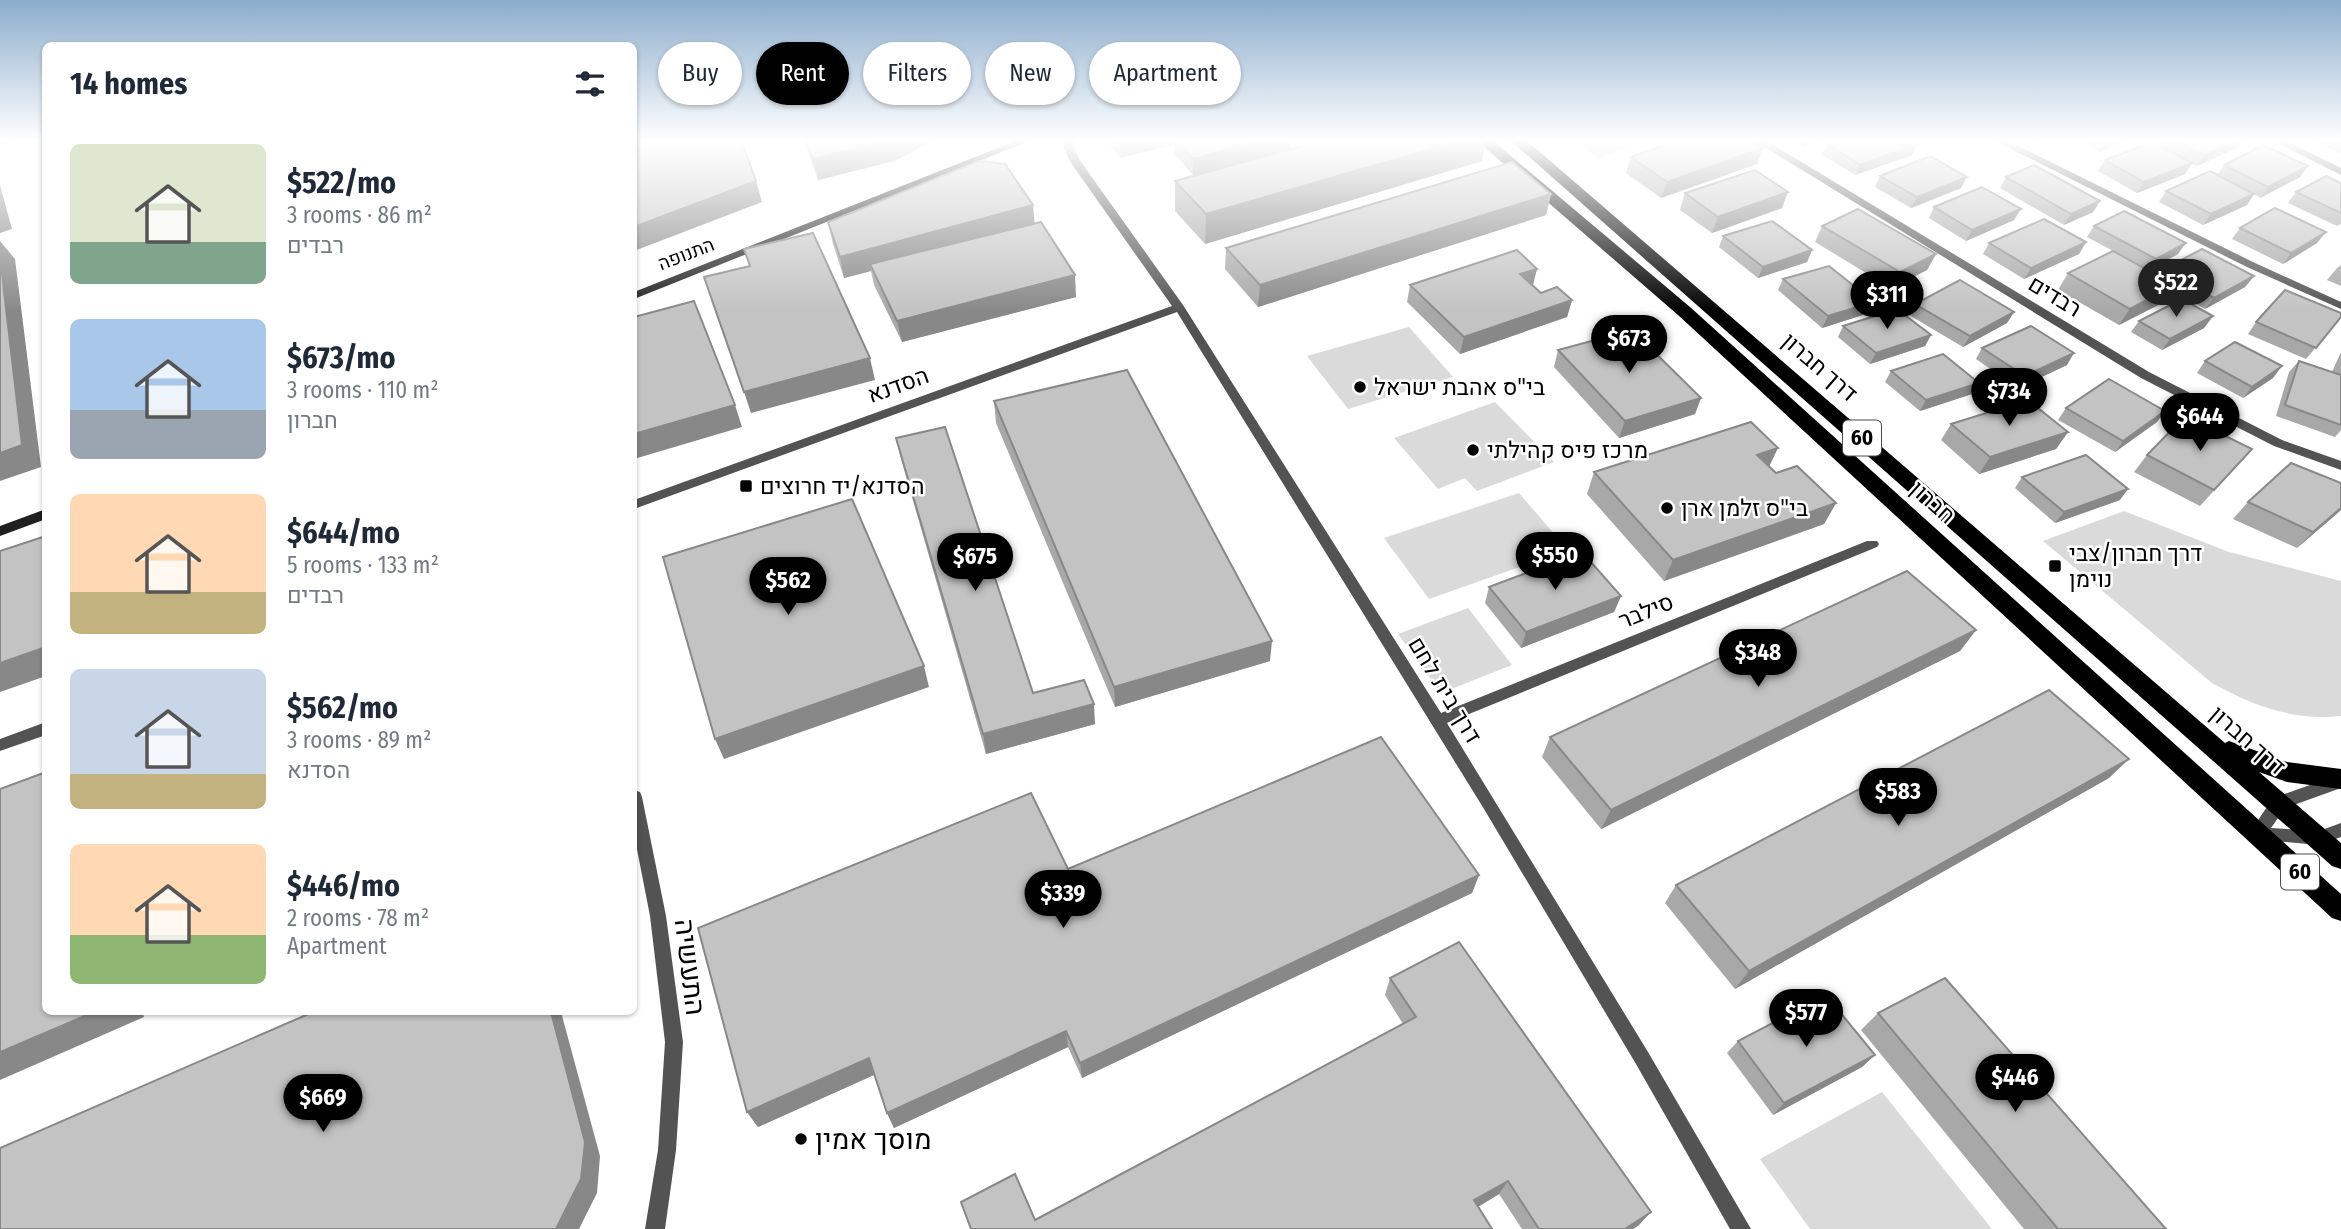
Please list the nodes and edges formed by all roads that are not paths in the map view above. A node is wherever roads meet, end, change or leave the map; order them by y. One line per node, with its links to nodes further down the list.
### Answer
1 (883, 197): 7 (street, התנופה)
2 (1102, 197): 9 (street, דרך בית לחם)
3 (1550, 197): 22 (highway, חברון / 60)
4 (1583, 197): 17 (highway, דרך חברון / 60)
5 (1853, 197): 10 (street, רבדים)
6 (2114, 197): 8 (street)
7 (637, 295)
8 (2341, 306)
9 (1177, 307): 11 (street, הסדנא); 15 (street, דרך בית לחם)
10 (2341, 466)
11 (637, 504)
12 (42, 515): 13 (street)
13 (0, 531)
14 (1872, 544): 15 (street, סילבר)
15 (1438, 720): 27 (street, דרך בית לחם)
16 (42, 730): 18 (street)
17 (2206, 738): 19 (highway); 20 (highway, דרך חברון / 60)
18 (0, 746)
19 (2341, 780): 20 (street)
20 (2280, 803): 22 (street); 23 (highway, דרך חברון / 60)
21 (637, 812): 26 (street, התעשיה)
22 (2258, 834): 23 (street); 25 (highway, חברון / 60)
23 (2330, 834): 24 (highway, דרך חברון / 60)
24 (2341, 858)
25 (2341, 910)
26 (655, 1229)
27 (1741, 1229)

